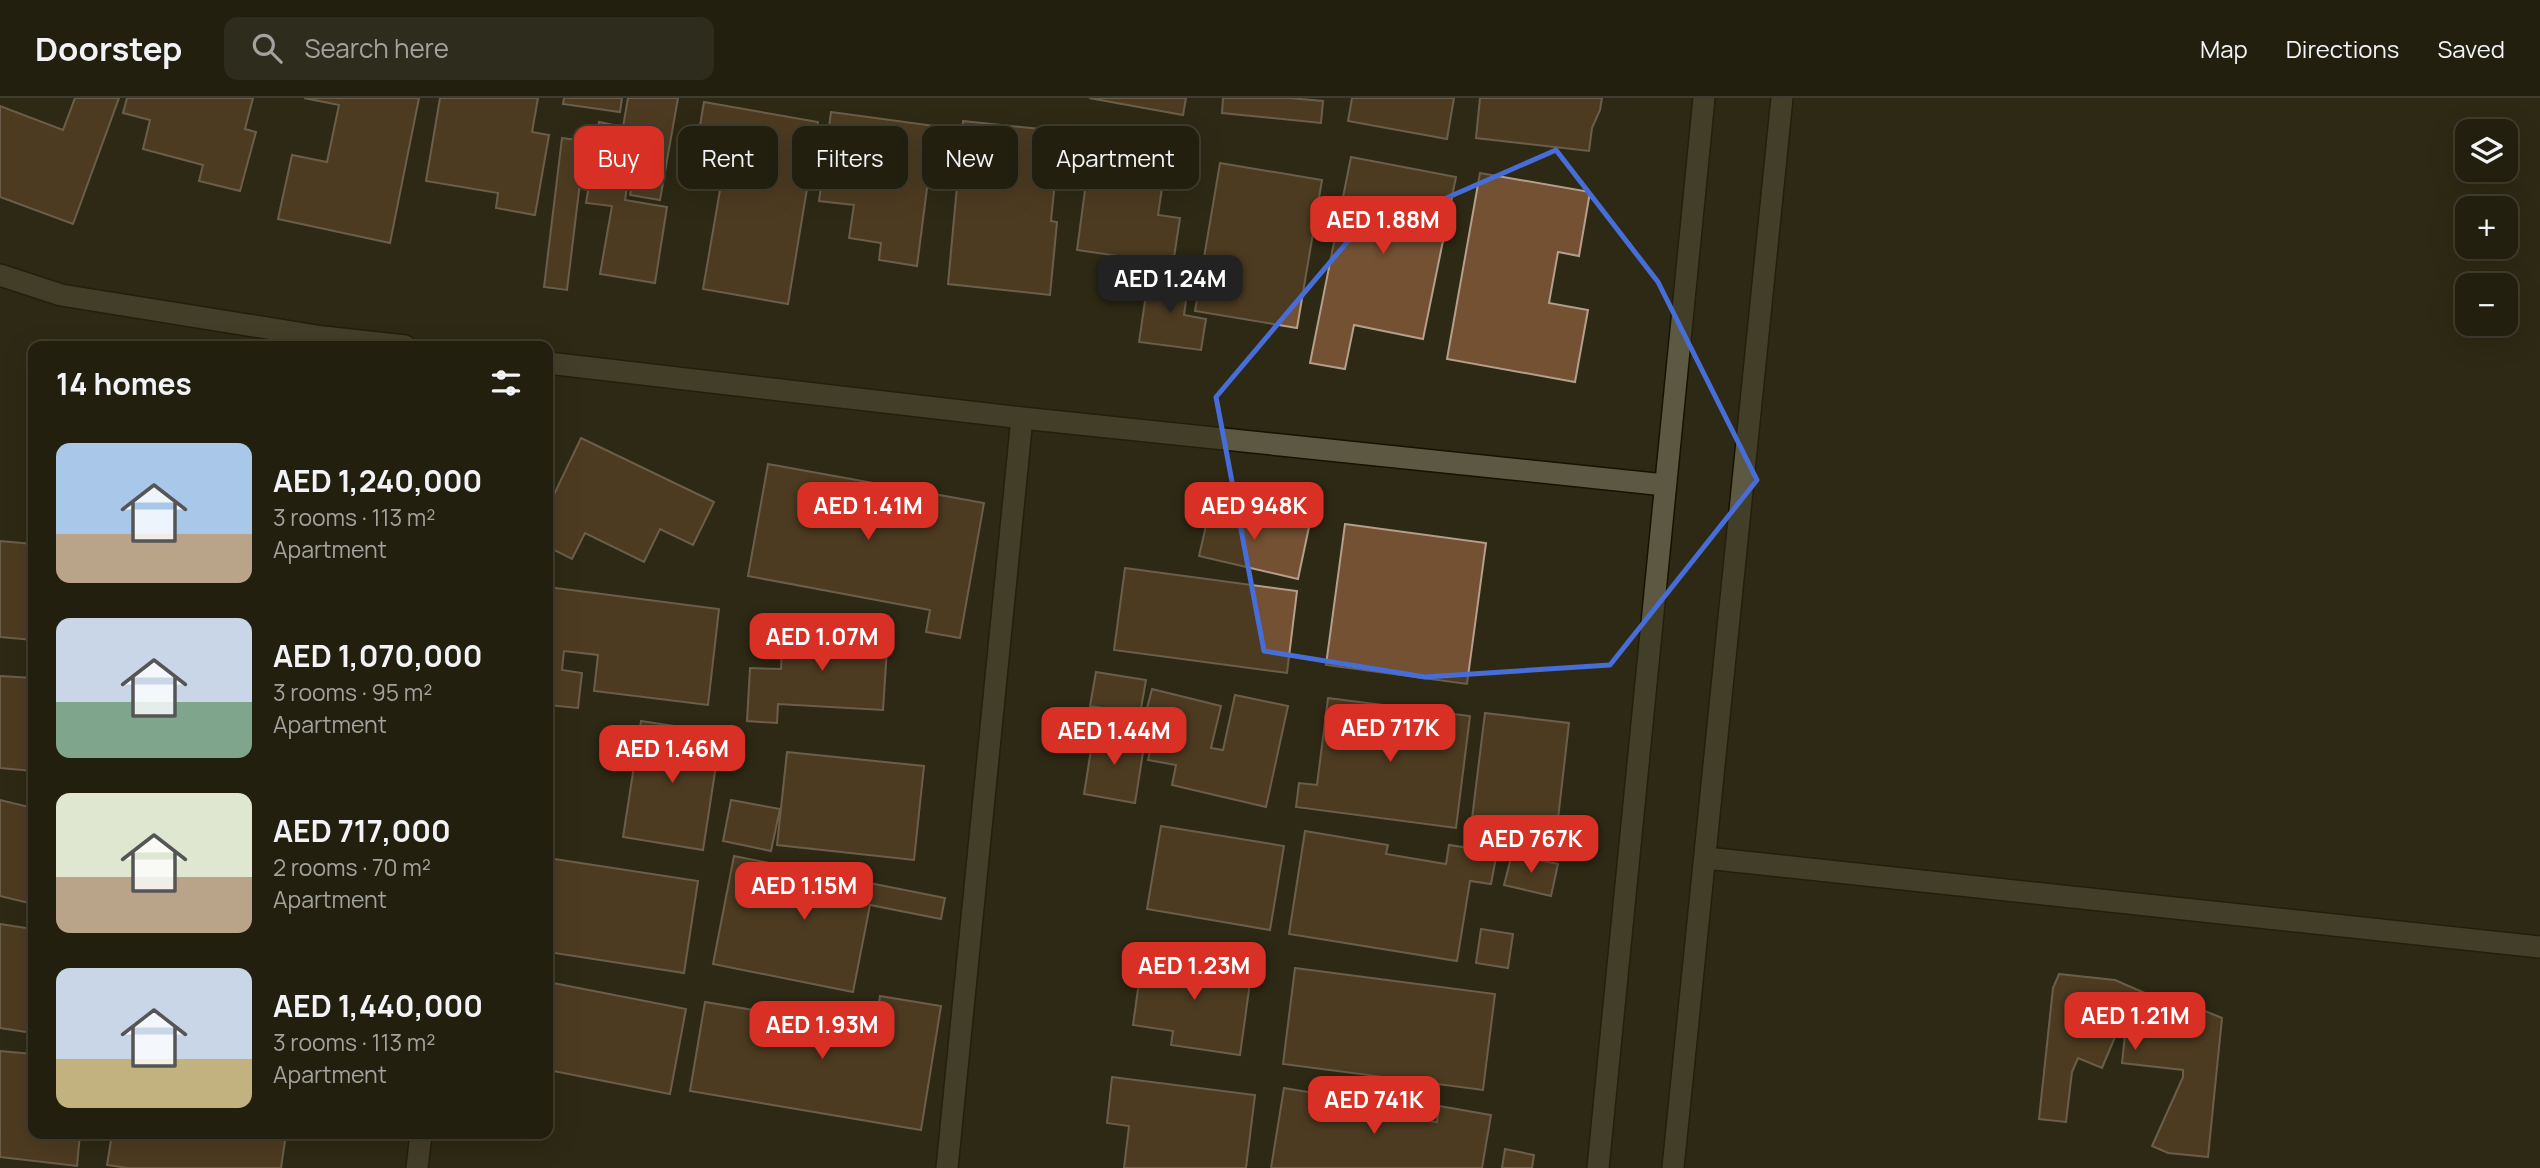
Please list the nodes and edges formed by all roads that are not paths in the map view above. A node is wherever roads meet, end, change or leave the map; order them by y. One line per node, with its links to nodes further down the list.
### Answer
1 (1704, 98): 7 (street)
2 (1782, 98): 8 (street)
3 (0, 275): 4 (street)
4 (359, 341)
5 (553, 364): 6 (street)
6 (1021, 418): 7 (street); 12 (street)
7 (1665, 485): 13 (street)
8 (1706, 858): 9 (street); 14 (street)
9 (2540, 947)
10 (420, 1139): 11 (street)
11 (417, 1168)
12 (947, 1168)
13 (1598, 1168)
14 (1673, 1168)

